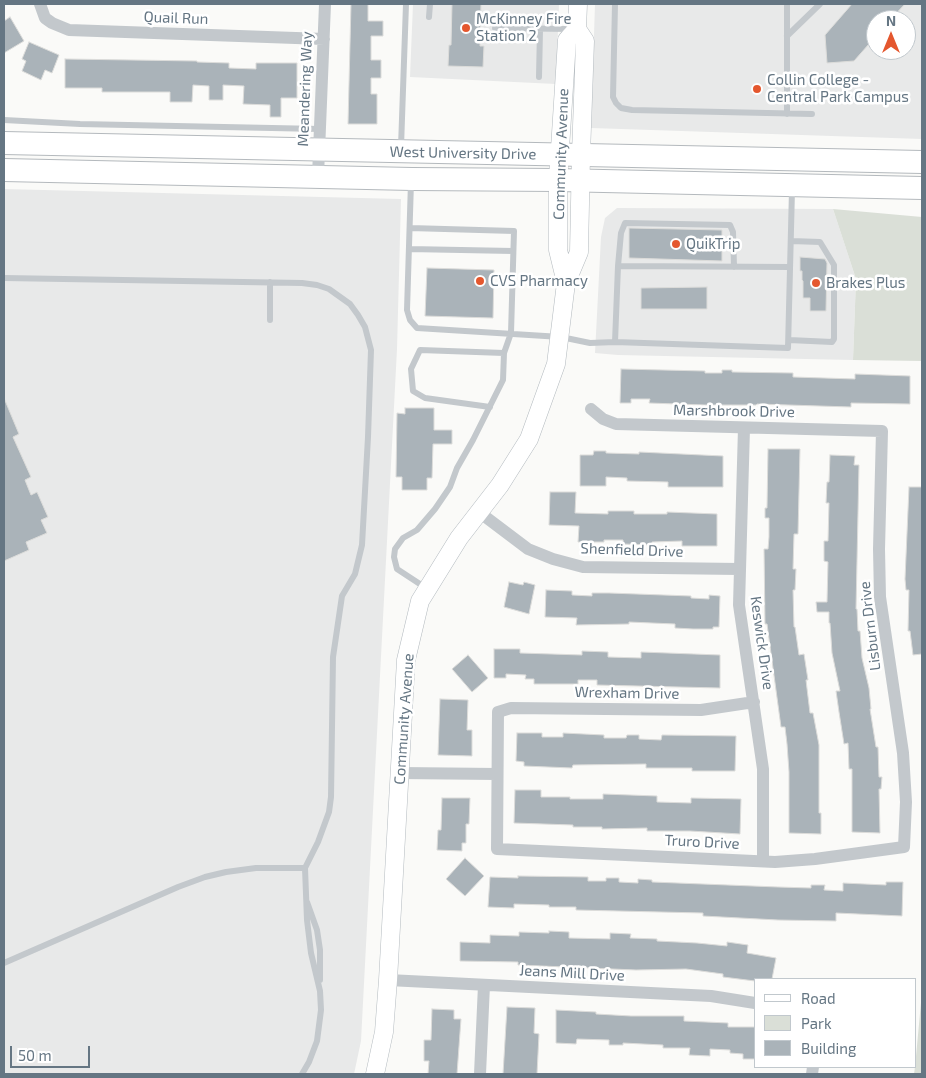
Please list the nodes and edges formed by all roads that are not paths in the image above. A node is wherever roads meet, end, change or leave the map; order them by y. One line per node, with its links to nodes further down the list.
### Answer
1 (40, 4): 14 (street, Quail Run)
2 (325, 4): 14 (street, Meandering Way)
3 (406, 4): 21 (lane)
4 (430, 4): 9 (lane)
5 (578, 4): 11 (street, Community Avenue)
6 (615, 4): 16 (lane)
7 (787, 4): 13 (lane)
8 (820, 4): 13 (lane)
9 (429, 17)
10 (495, 28): 12 (lane)
11 (577, 29): 12 (lane); 22 (street, Community Avenue)
12 (540, 30): 15 (lane)
13 (787, 36): 16 (lane)
14 (324, 39): 19 (street, Meandering Way)
15 (539, 77)
16 (787, 114): 17 (lane)
17 (812, 114)
18 (4, 120): 19 (lane)
19 (319, 139): 20 (highway, West University Drive); 21 (highway, West University Drive); 25 (street, Meandering Way)
20 (4, 143)
21 (401, 151): 22 (highway, West University Drive)
22 (570, 155): 23 (highway, West University Drive); 27 (street, Community Avenue); 28 (street, Community Avenue)
23 (922, 162)
24 (4, 170): 25 (highway, West University Drive)
25 (318, 176): 26 (highway, West University Drive)
26 (412, 178): 27 (highway, West University Drive); 31 (lane)
27 (558, 180): 28 (highway, West University Drive); 40 (street, Community Avenue)
28 (580, 180): 29 (highway, West University Drive); 40 (street, Community Avenue)
29 (792, 185): 30 (highway, West University Drive); 32 (lane)
30 (922, 188)
31 (410, 228): 33 (lane); 34 (lane)
32 (791, 241): 37 (lane); 44 (lane)
33 (409, 249): 34 (lane); 42 (lane)
34 (513, 251): 42 (lane)
35 (618, 266): 36 (lane); 36 (lane); 45 (lane)
36 (734, 267): 37 (lane)
37 (790, 267): 44 (lane)
38 (4, 278): 39 (lane)
39 (270, 282): 41 (lane); 59 (lane)
40 (566, 283): 43 (street, Community Avenue)
41 (270, 320)
42 (511, 333): 43 (lane); 46 (lane)
43 (561, 337): 45 (lane); 51 (street, Community Avenue)
44 (788, 340): 45 (lane)
45 (615, 342)
46 (504, 352): 47 (lane); 47 (lane)
47 (490, 407): 53 (lane)
48 (590, 409): 49 (street, Marshbrook Drive)
49 (744, 428): 50 (street, Marshbrook Drive); 52 (street, Keswick Drive)
50 (882, 431): 57 (street, Lisburn Drive)
51 (479, 512): 52 (street, Shenfield Drive); 53 (street, Community Avenue)
52 (739, 569): 54 (street, Keswick Drive)
53 (428, 589): 55 (street, Community Avenue)
54 (754, 702): 56 (street, Wrexham Drive); 58 (street, Keswick Drive)
55 (400, 773): 56 (street); 61 (street, Community Avenue)
56 (497, 774): 58 (street, Truro Drive)
57 (904, 847): 58 (street, Truro Drive)
58 (763, 861)
59 (305, 868): 60 (lane); 64 (lane)
60 (4, 963)
61 (388, 980): 62 (street, Jeans Mill Drive); 65 (street, Community Avenue)
62 (484, 985): 63 (street, Jeans Mill Drive); 66 (street)
63 (754, 1003)
64 (302, 1074)
65 (375, 1074)
66 (480, 1074)

